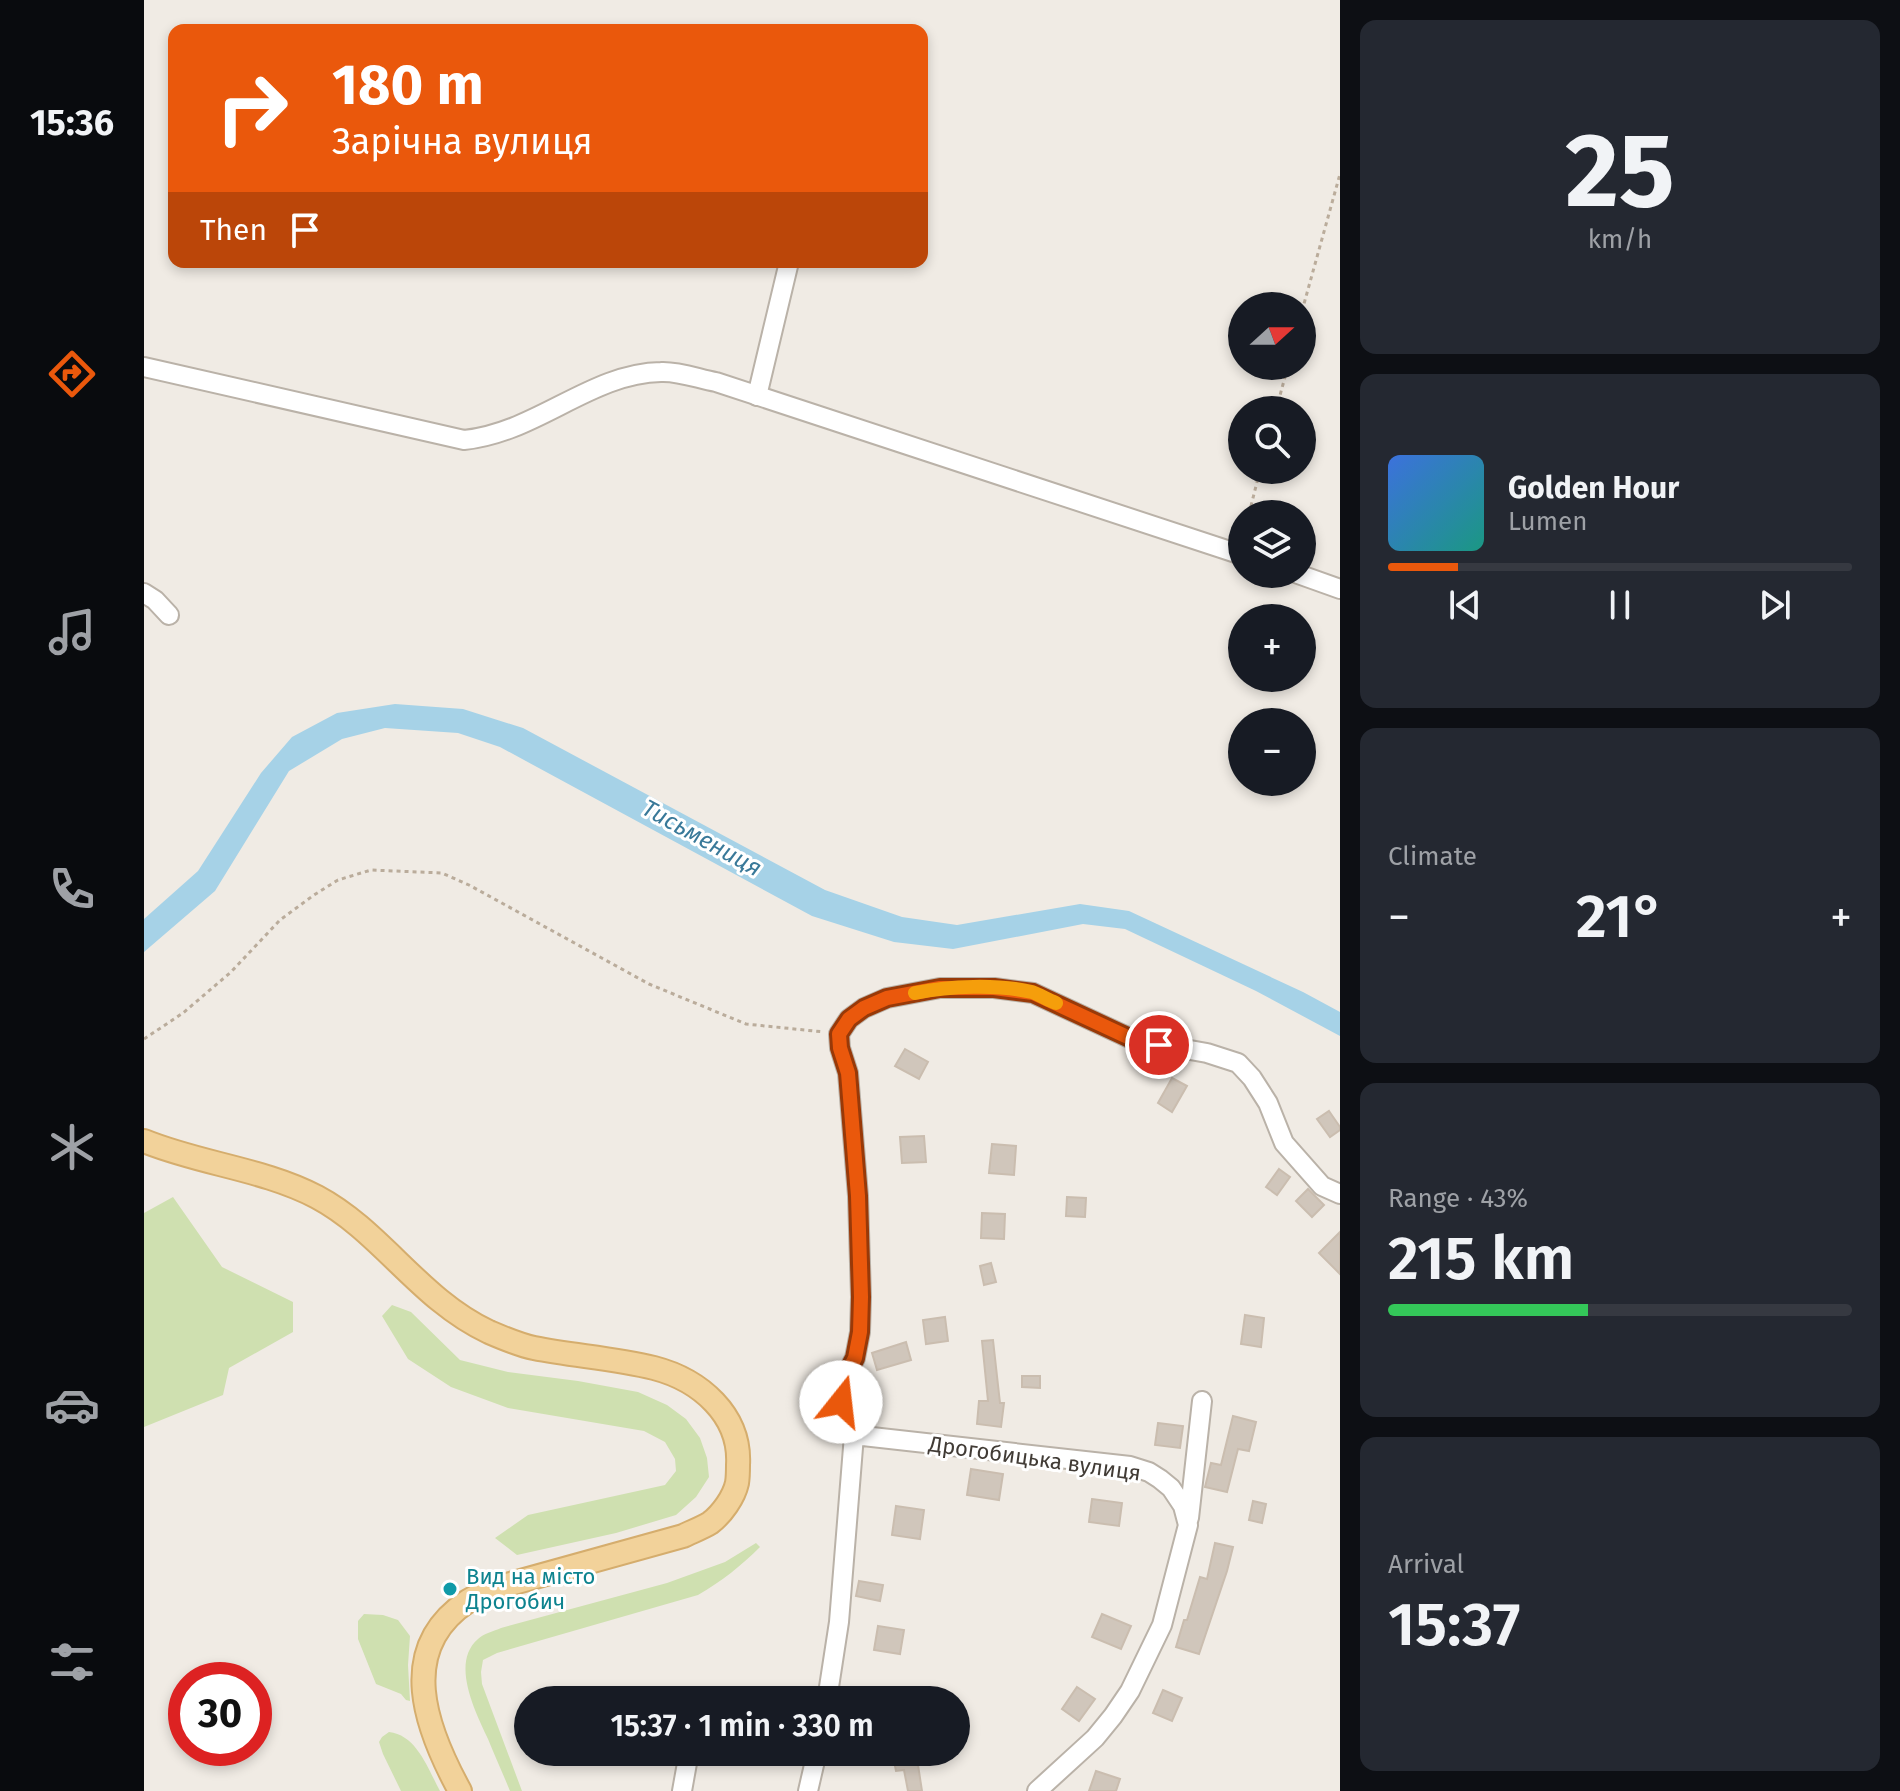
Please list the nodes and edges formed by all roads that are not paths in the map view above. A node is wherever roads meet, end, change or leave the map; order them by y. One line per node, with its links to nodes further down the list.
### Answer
1 (788, 268): 3 (street)
2 (144, 367): 3 (street)
3 (757, 396): 4 (street)
4 (1228, 550)
5 (1316, 580): 6 (street)
6 (1340, 589)
7 (144, 593): 8 (street)
8 (169, 615)
9 (144, 1141): 17 (main road)
10 (1340, 1194): 12 (street)
11 (1202, 1401): 13 (street)
12 (854, 1435): 13 (street, Дрогобицька вулиця); 14 (street)
13 (1188, 1525): 20 (street)
14 (829, 1686)
15 (686, 1766): 18 (street)
16 (814, 1766): 19 (street)
17 (460, 1791)
18 (682, 1791)
19 (808, 1791)
20 (1037, 1791)

